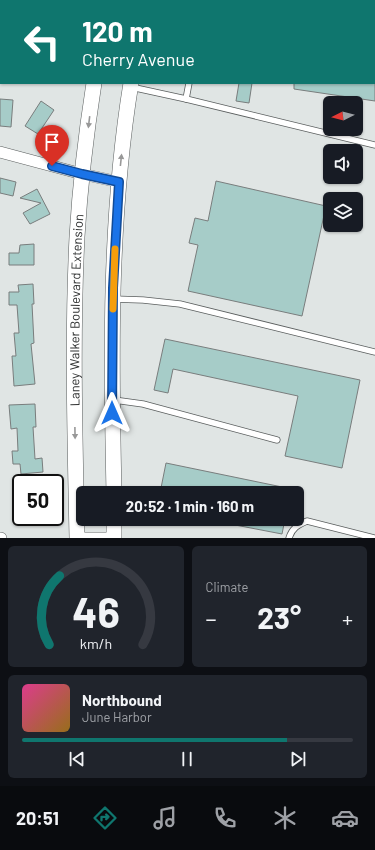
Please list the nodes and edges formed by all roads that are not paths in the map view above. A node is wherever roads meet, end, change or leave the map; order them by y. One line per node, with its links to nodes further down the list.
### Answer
1 (94, 84): 7 (main road, Laney Walker Boulevard Extension, one-way to 7)
2 (189, 84): 4 (lane)
3 (131, 85): 4 (lane); 8 (main road, one-way to 3)
4 (186, 99): 5 (lane)
5 (375, 145)
6 (0, 152): 7 (street)
7 (82, 174): 8 (street); 15 (main road, Laney Walker Boulevard Extension, one-way to 15)
8 (119, 182): 9 (main road)
9 (113, 299): 10 (lane); 11 (main road)
10 (375, 352)
11 (112, 400): 12 (lane); 13 (main road)
12 (278, 440)
13 (114, 486)
14 (114, 526): 16 (main road)
15 (76, 538): 16 (street)
16 (115, 538)
17 (289, 538): 18 (lane)
18 (374, 538)

